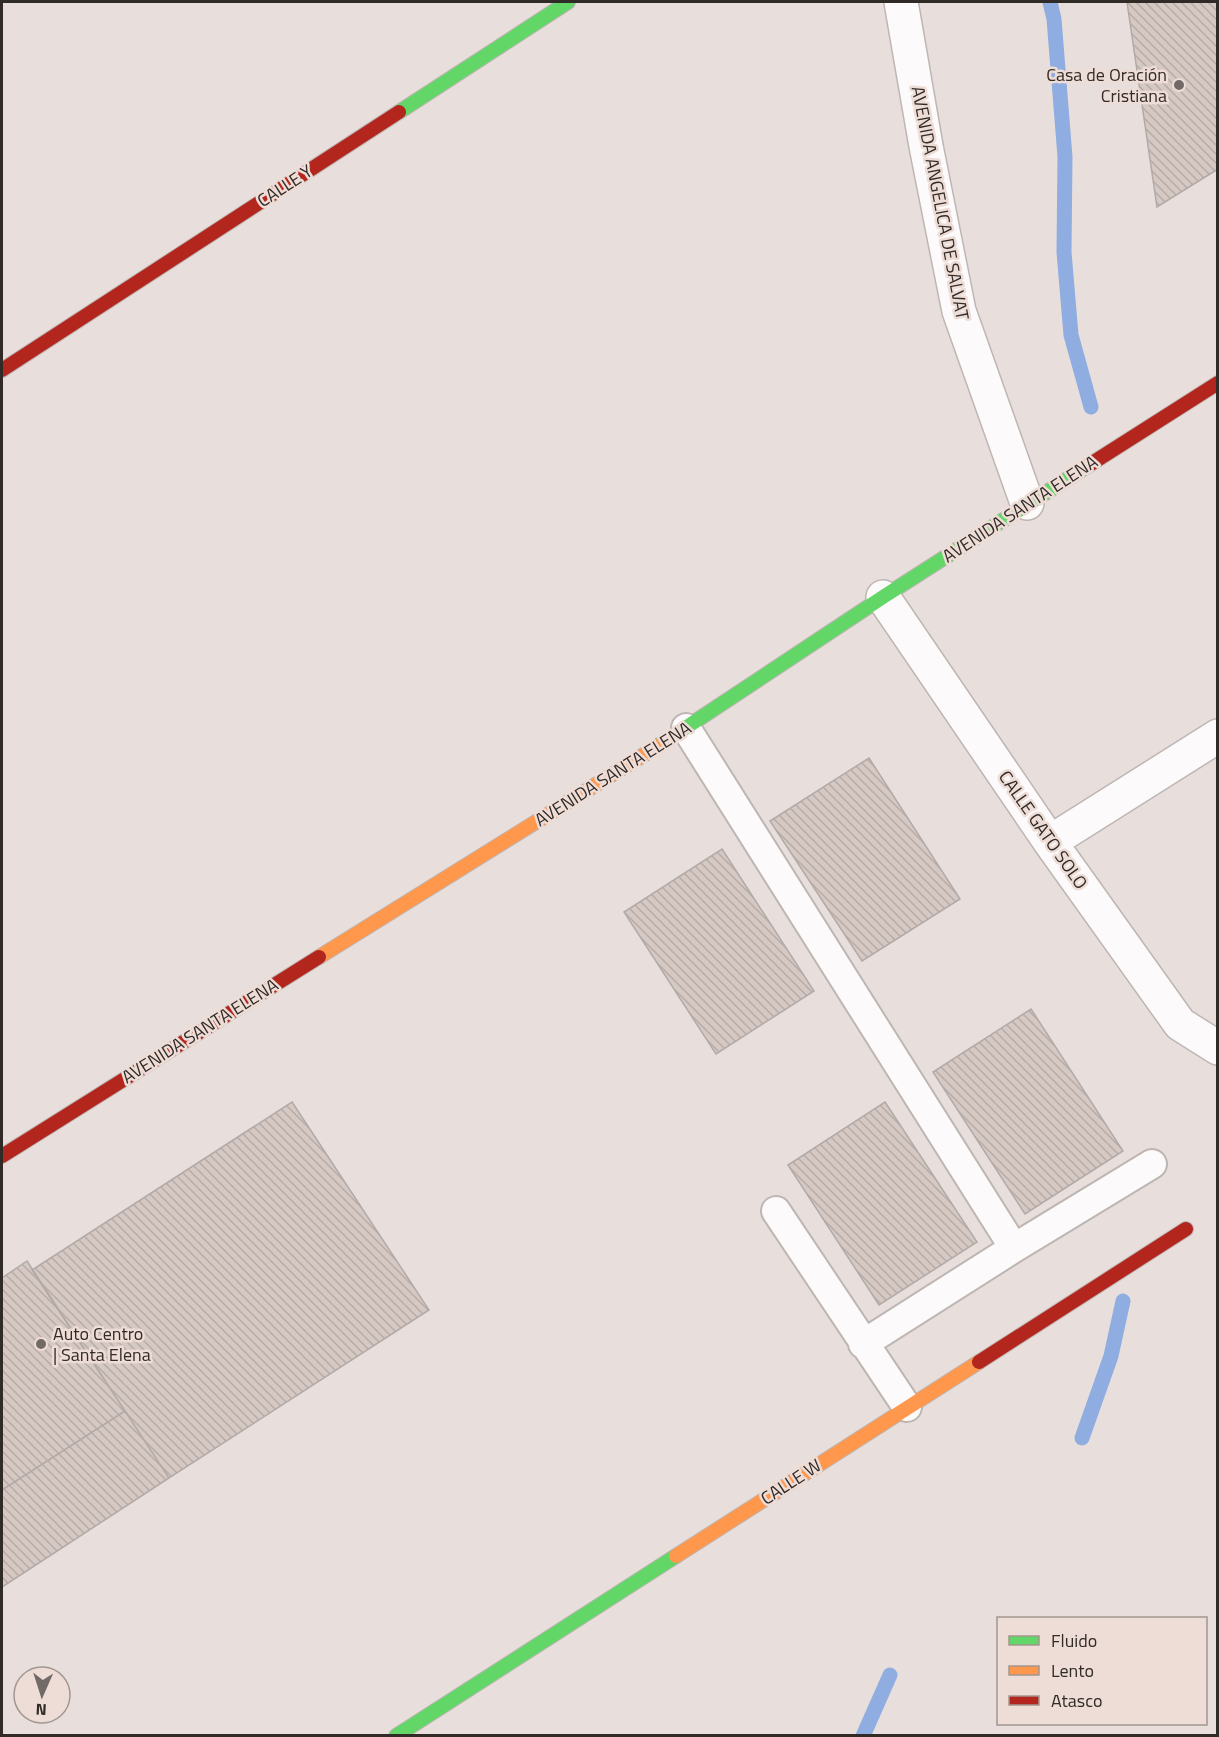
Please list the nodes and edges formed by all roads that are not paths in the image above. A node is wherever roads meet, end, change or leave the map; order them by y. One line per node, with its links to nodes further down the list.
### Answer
1 (568, 2): 3 (street, CALLE Y)
2 (901, 2): 5 (street, AVENIDA ANGELICA DE SALVAT)
3 (2, 370)
4 (1218, 382): 5 (street, AVENIDA SANTA ELENA)
5 (1027, 503): 6 (street, AVENIDA SANTA ELENA)
6 (882, 597): 7 (street, AVENIDA SANTA ELENA); 9 (street, CALLE GATO SOLO)
7 (686, 728): 11 (street, AVENIDA SANTA ELENA); 15 (lane)
8 (1218, 735): 9 (street)
9 (1050, 842): 10 (street, CALLE GATO SOLO)
10 (1218, 1048)
11 (2, 1155)
12 (1152, 1164): 15 (lane)
13 (776, 1211): 16 (lane)
14 (1186, 1229): 17 (street, CALLE W)
15 (1014, 1248): 16 (lane)
16 (863, 1344): 17 (lane)
17 (907, 1407): 18 (street, CALLE W)
18 (396, 1736)

